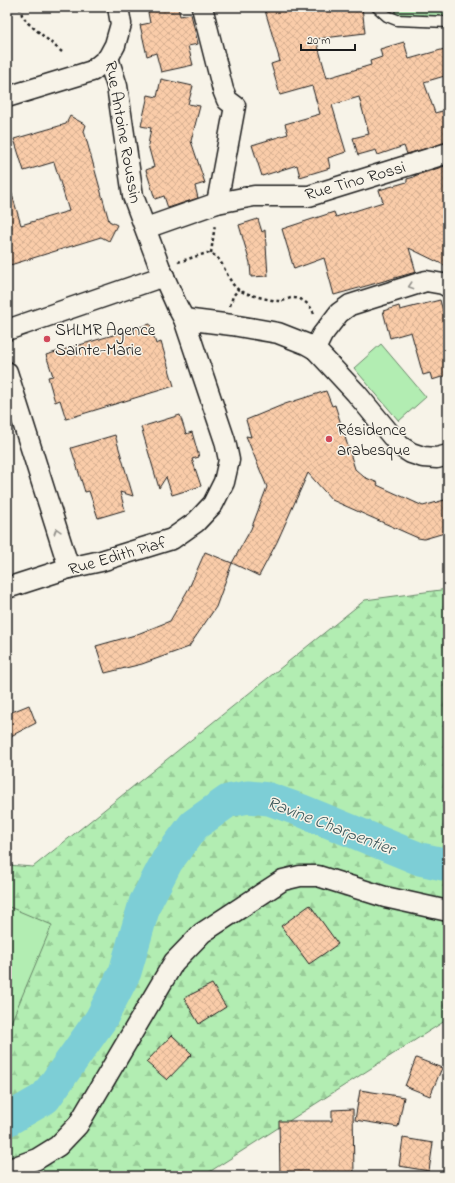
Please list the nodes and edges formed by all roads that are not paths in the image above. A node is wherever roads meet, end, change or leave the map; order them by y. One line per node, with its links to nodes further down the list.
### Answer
1 (118, 7): 5 (street, Rue Antoine Roussin)
2 (202, 7): 8 (street)
3 (377, 7): 4 (lane)
4 (448, 22)
5 (108, 58): 6 (street); 9 (street, Rue Antoine Roussin)
6 (7, 97)
7 (448, 152): 8 (street, Rue Tino Rossi)
8 (217, 203): 9 (street, Rue Tino Rossi)
9 (146, 228): 10 (street, Rue Antoine Roussin)
10 (162, 272): 12 (street, Rue Antoine Roussin); 13 (street)
11 (448, 287): 14 (street, one-way to 14)
12 (184, 319): 14 (street); 17 (street, Rue Edith Piaf)
13 (7, 330)
14 (318, 342): 16 (street)
15 (7, 372): 17 (street, one-way to 15)
16 (448, 455)
17 (69, 568): 18 (street, Rue Edith Piaf)
18 (7, 588)
19 (448, 911): 20 (street)
20 (7, 1170)

